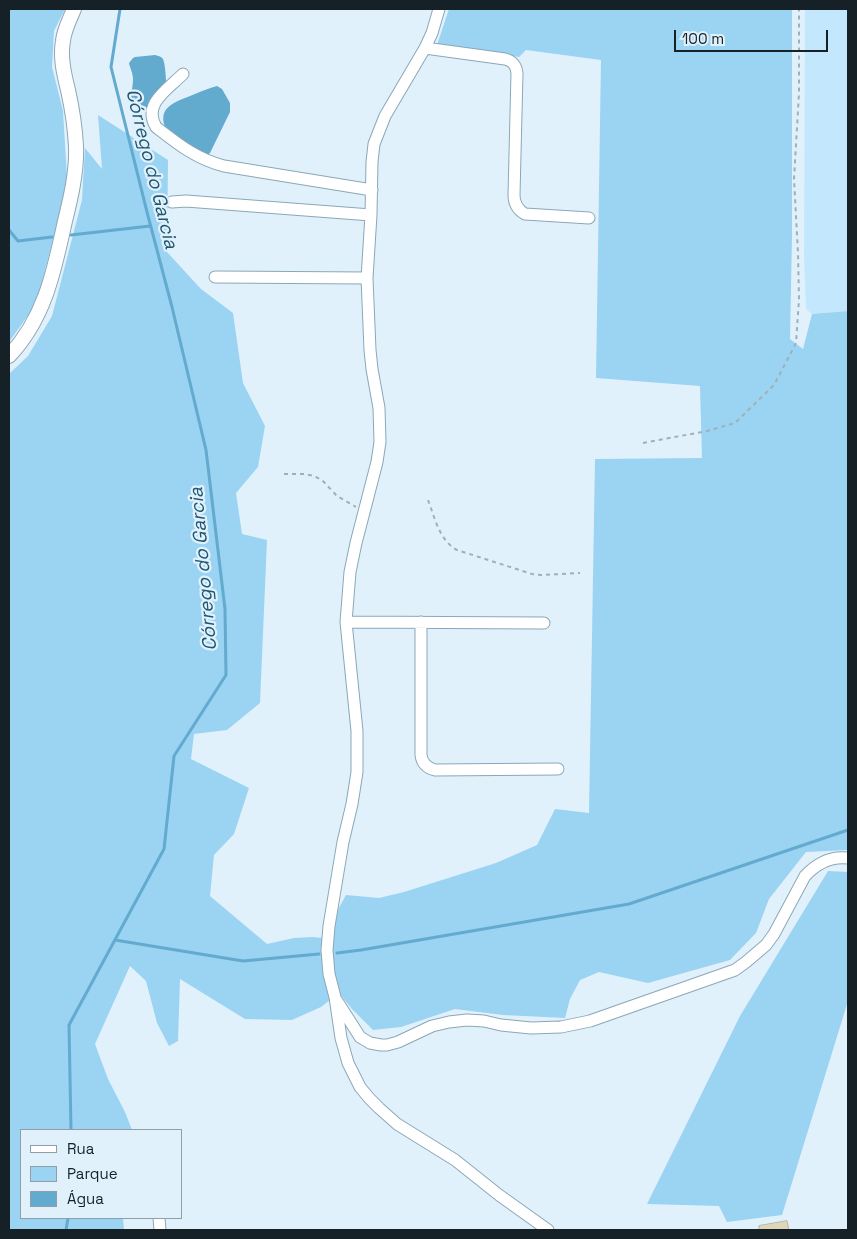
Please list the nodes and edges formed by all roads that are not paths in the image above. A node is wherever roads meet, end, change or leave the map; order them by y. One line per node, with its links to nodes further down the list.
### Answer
1 (74, 9): 11 (street)
2 (439, 9): 3 (street)
3 (425, 48): 5 (street); 8 (street)
4 (183, 74): 5 (street)
5 (372, 190): 7 (street)
6 (172, 202): 7 (street)
7 (371, 215): 10 (street)
8 (589, 218)
9 (214, 277): 10 (street)
10 (366, 278): 12 (street)
11 (9, 356)
12 (346, 622): 13 (street); 17 (street)
13 (421, 622): 14 (street); 15 (street)
14 (544, 623)
15 (558, 769)
16 (848, 858): 17 (street)
17 (334, 997): 18 (street)
18 (548, 1230)

